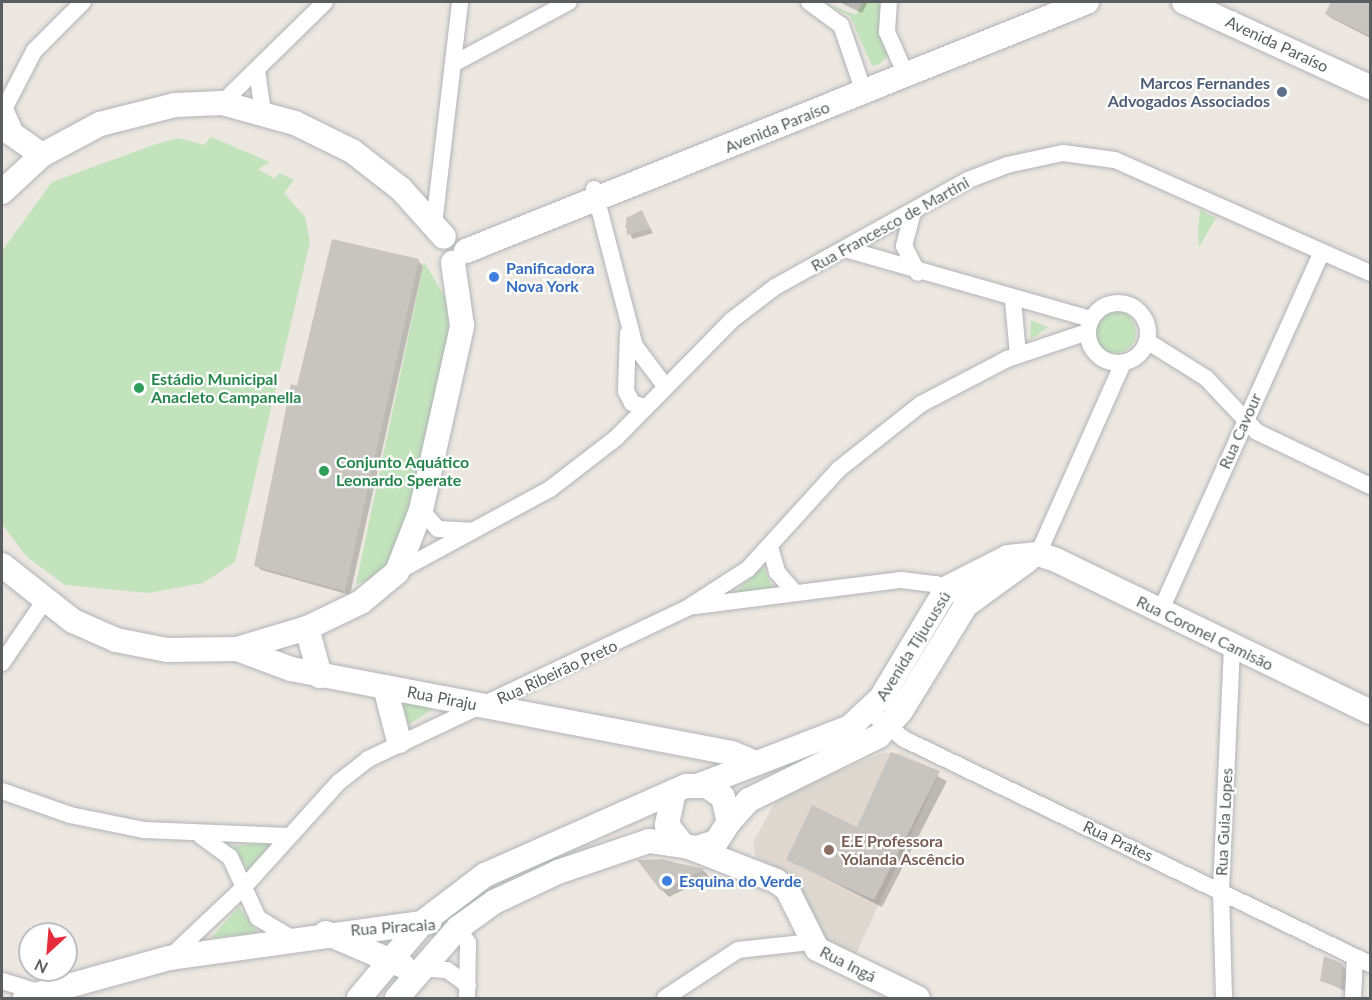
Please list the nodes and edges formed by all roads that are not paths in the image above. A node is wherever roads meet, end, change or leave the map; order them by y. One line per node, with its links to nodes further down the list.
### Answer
1 (83, 2): 18 (street)
2 (325, 2): 13 (street)
3 (460, 2): 11 (street)
4 (569, 2): 11 (street)
5 (809, 2): 15 (street)
6 (889, 2): 12 (street)
7 (1051, 2): 12 (street, Avenida Paraíso)
8 (1087, 2): 12 (street, Avenida Paraíso)
9 (1220, 2): 14 (street, Avenida Paraíso)
10 (1190, 3): 16 (street, Avenida Paraíso)
11 (455, 63): 24 (street)
12 (903, 69): 15 (street, Avenida Paraíso)
13 (257, 70): 17 (street); 19 (street)
14 (1371, 72)
15 (862, 84): 22 (street, Avenida Paraíso)
16 (1371, 87)
17 (222, 103): 19 (street); 20 (street)
18 (2, 112): 20 (street)
19 (262, 113): 24 (street)
20 (42, 155): 21 (street)
21 (2, 192)
22 (595, 194): 24 (street, Avenida Paraíso); 31 (street)
23 (913, 212): 25 (street, Rua Francesco de Martini); 26 (street, Rua Francesco de Martini); 28 (street)
24 (452, 243): 39 (street)
25 (845, 249): 28 (street); 35 (street, Rua Francesco de Martini)
26 (1322, 252): 27 (street, Rua Francesco de Martini); 37 (street, Rua Cavour)
27 (1371, 273)
28 (919, 274): 29 (street)
29 (1013, 300): 30 (street); 33 (street)
30 (1089, 325): 32 (street); 33 (street, Rua Ribeirão Preto); 34 (street)
31 (628, 326): 35 (street); 36 (street)
32 (1148, 341): 34 (street); 37 (street)
33 (1018, 355): 41 (street, Rua Ribeirão Preto)
34 (1123, 363): 42 (street)
35 (665, 386): 36 (street, Rua Francesco de Martini)
36 (645, 407): 40 (street, Rua Francesco de Martini)
37 (1245, 419): 38 (street); 50 (street, Rua Cavour)
38 (1371, 486)
39 (421, 510): 40 (street); 44 (street)
40 (476, 531): 44 (street, Rua Francesco de Martini)
41 (770, 547): 46 (street); 49 (street, Rua Ribeirão Preto)
42 (1038, 554): 45 (street, Avenida Tijucussú); 48 (street, Avenida Tijucussú); 50 (street, Rua Coronel Camisão)
43 (2, 565): 47 (street)
44 (397, 572): 51 (street)
45 (948, 588): 46 (street); 48 (street); 58 (street, Avenida Tijucussú)
46 (795, 593): 49 (street)
47 (43, 603): 53 (street); 54 (street)
48 (966, 605): 60 (street, Avenida Tijucussú)
49 (689, 607): 57 (street, Rua Ribeirão Preto)
50 (1160, 612): 52 (street, Rua Coronel Camisão)
51 (307, 628): 53 (street); 55 (street)
52 (1232, 646): 59 (street, Rua Coronel Camisão); 72 (street, Rua Guia Lopes)
53 (237, 649): 55 (street, Rua Piraju)
54 (2, 663)
55 (320, 676): 56 (street, Rua Piraju)
56 (385, 687): 57 (street, Rua Piraju); 61 (street)
57 (482, 706): 61 (street, Rua Ribeirão Preto); 62 (street, Rua Piraju)
58 (870, 712): 60 (street, Rua Prates); 63 (street, Avenida Tijucussú)
59 (1371, 712)
60 (889, 727): 66 (street, Avenida Tijucussú); 72 (street, Rua Prates)
61 (399, 741): 68 (street, Rua Ribeirão Preto)
62 (685, 744): 63 (street, Rua Piraju); 64 (street)
63 (755, 763): 64 (street, Avenida Tijucussú)
64 (686, 789): 66 (street); 69 (street); 73 (street, Avenida Tijucussú)
65 (2, 791): 67 (street)
66 (726, 828): 69 (street, Avenida Tijucussú); 70 (street, Rua Ingá)
67 (201, 835): 68 (street); 71 (street)
68 (288, 836): 71 (street, Rua Ribeirão Preto)
69 (686, 846): 70 (street, Rua Ingá); 74 (street, Avenida Tijucussú)
70 (744, 870): 77 (street, Rua Ingá)
71 (244, 887): 76 (street); 79 (street, Rua Ribeirão Preto)
72 (1221, 890): 78 (street, Rua Prates); 91 (street, Rua Guia Lopes)
73 (423, 922): 74 (street, Rua Piracaia); 75 (street, Rua Piracaia); 80 (street, Avenida Tijucussú)
74 (458, 928): 82 (street, Avenida Tijucussú); 84 (street)
75 (326, 933): 76 (street, Rua Piracaia); 80 (street, Rua Piracaia)
76 (291, 938): 79 (street, Rua Piracaia)
77 (810, 942): 85 (street, Rua Ingá); 89 (street)
78 (1355, 957): 81 (street, Rua Prates); 92 (street)
79 (170, 958): 86 (street, Rua Ribeirão Preto)
80 (388, 963): 82 (street, Rua Piracaia); 87 (street, Avenida Tijucussú)
81 (1371, 964)
82 (422, 968): 84 (street); 88 (street, Avenida Tijucussú)
83 (2, 981): 86 (street)
84 (467, 992)
85 (888, 992): 90 (street, Rua Ingá)
86 (35, 996)
87 (359, 999)
88 (397, 999)
89 (665, 999)
90 (918, 999)
91 (1224, 999)
92 (1353, 999)

